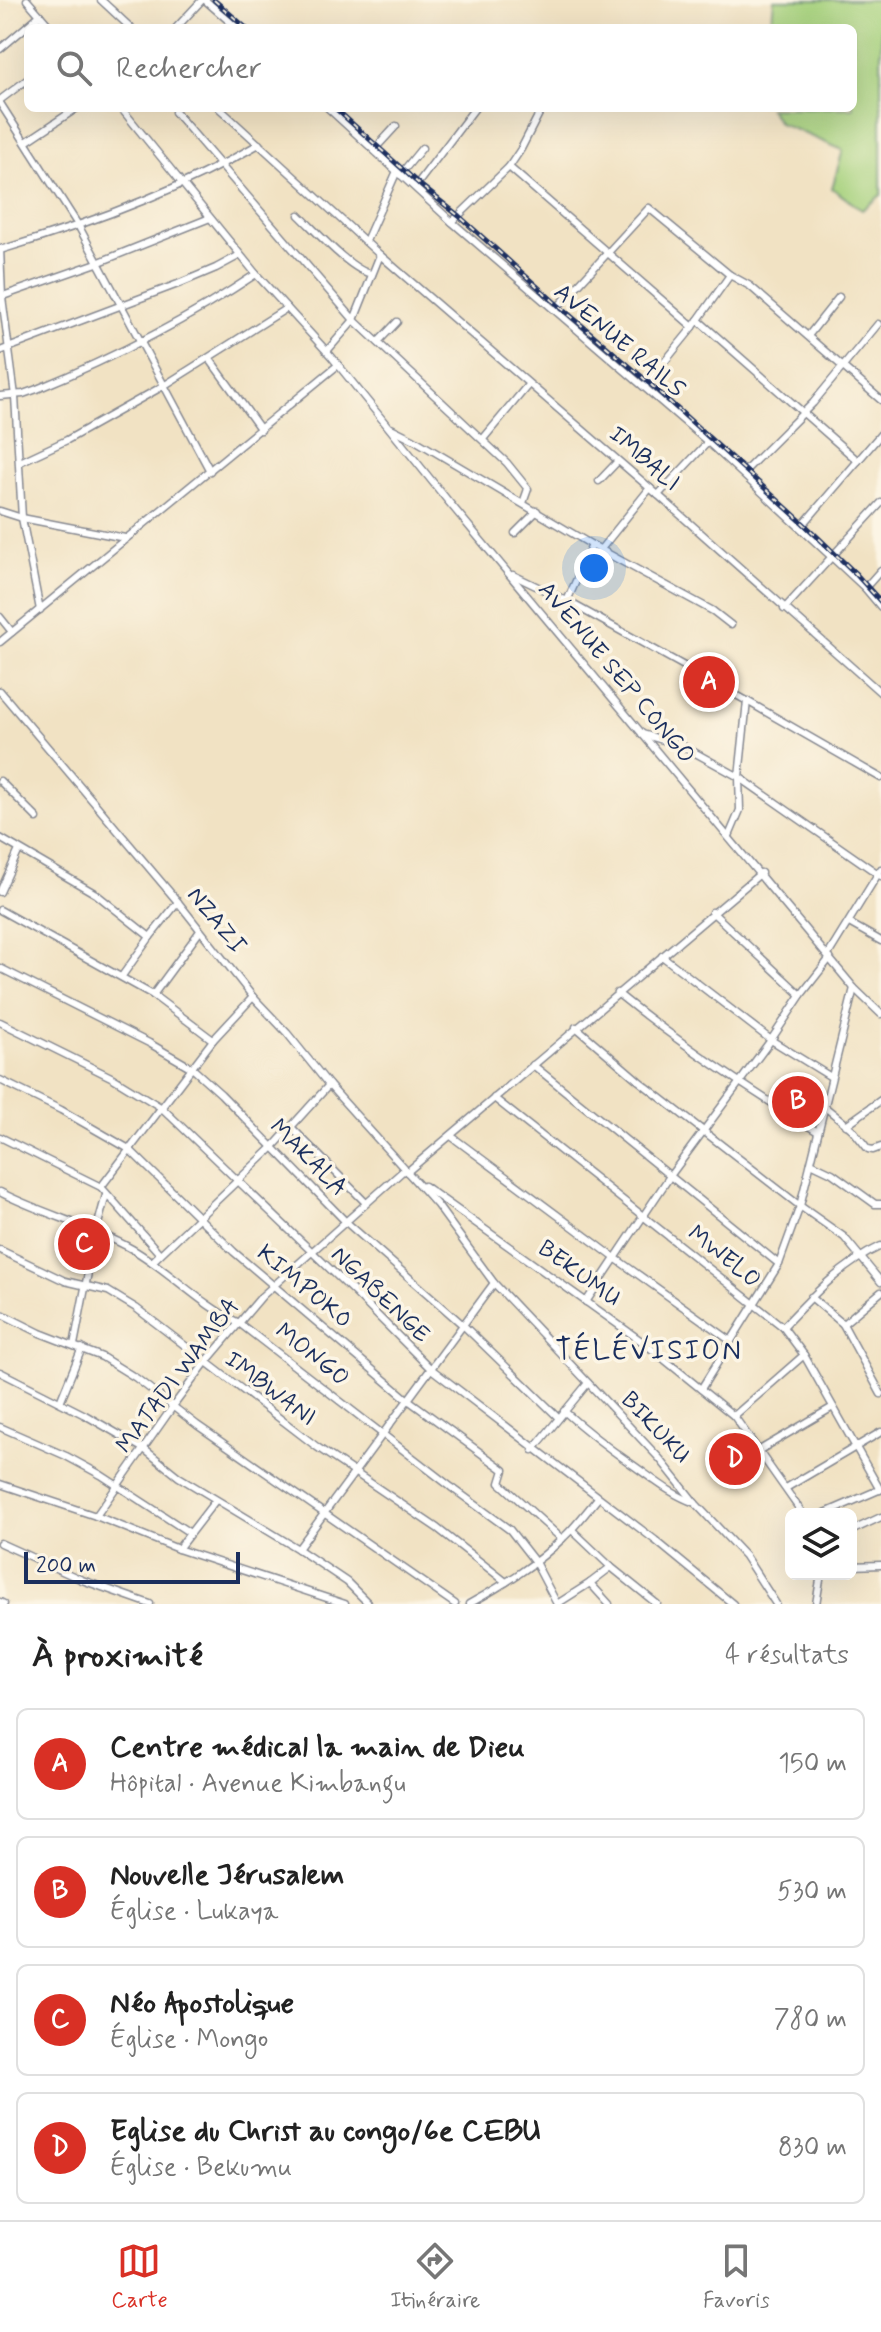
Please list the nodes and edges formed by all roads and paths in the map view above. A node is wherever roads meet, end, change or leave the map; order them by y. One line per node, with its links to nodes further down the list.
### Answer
1 (27, 0): 4 (street)
2 (101, 0): 7 (street)
3 (203, 0): 8 (street); 9 (street)
4 (40, 15): 5 (street); 6 (street)
5 (29, 24)
6 (48, 24)
7 (127, 24)
8 (180, 24)
9 (232, 24)
10 (24, 29): 11 (street)
11 (0, 49)
12 (24, 82): 13 (street)
13 (0, 101): 22 (street)
14 (71, 112): 22 (street)
15 (124, 112): 29 (street, AVENUE SEP CONGO)
16 (175, 112): 26 (street)
17 (223, 112): 23 (street)
18 (332, 112): 25 (street, AVENUE RAILS)
19 (472, 112): 30 (street)
20 (540, 112): 27 (street)
21 (396, 126): 25 (street)
22 (26, 142): 34 (street)
23 (259, 144): 26 (street); 35 (street)
24 (422, 148): 28 (street)
25 (374, 150): 28 (street, AVENUE RAILS)
26 (222, 166): 29 (street); 49 (street)
27 (509, 167): 33 (street); 37 (street)
28 (398, 173): 30 (street, AVENUE RAILS); 35 (street)
29 (183, 184): 32 (street, AVENUE SEP CONGO); 34 (street)
30 (415, 187): 33 (street, AVENUE RAILS)
31 (299, 215): 42 (street)
32 (210, 218): 38 (street, AVENUE SEP CONGO); 40 (street)
33 (452, 222): 48 (street, AVENUE RAILS)
34 (78, 225): 36 (street); 40 (street)
35 (366, 241): 39 (street, IMBALI)
36 (0, 249): 44 (street)
37 (607, 254): 43 (street); 48 (street); 53 (street)
38 (240, 255): 41 (street, AVENUE SEP CONGO); 46 (street)
39 (380, 255): 42 (street); 63 (street, IMBALI)
40 (97, 263): 44 (street); 46 (street)
41 (256, 274): 47 (street, AVENUE SEP CONGO); 55 (street)
42 (372, 274): 49 (street)
43 (730, 275): 50 (street); 54 (street)
44 (1, 297): 57 (street)
45 (839, 297): 54 (street)
46 (121, 305): 55 (street); 57 (street)
47 (287, 308): 58 (street, AVENUE SEP CONGO); 59 (street)
48 (555, 310): 64 (street, AVENUE RAILS)
49 (354, 320): 56 (street); 58 (street)
50 (698, 320): 53 (street); 68 (street)
51 (397, 322): 56 (street)
52 (878, 324): 61 (street)
53 (693, 327): 64 (street)
54 (808, 336): 61 (street)
55 (142, 342): 62 (street); 66 (street)
56 (378, 342): 72 (street)
57 (4, 350): 66 (street)
58 (327, 351): 60 (street, AVENUE SEP CONGO)
59 (209, 358): 62 (street); 70 (street)
60 (338, 365): 69 (street, AVENUE SEP CONGO); 70 (street)
61 (843, 368): 67 (street); 68 (street)
62 (165, 385): 76 (street); 77 (street)
63 (528, 385): 72 (street); 74 (street, IMBALI)
64 (645, 386): 73 (street, AVENUE RAILS)
65 (0, 396): 66 (street)
66 (15, 396): 76 (street)
67 (881, 400)
68 (802, 414): 75 (street); 78 (street)
69 (388, 426): 82 (street); 94 (street, AVENUE SEP CONGO)
70 (261, 430): 77 (street)
71 (881, 434): 75 (street)
72 (483, 439): 82 (street)
73 (708, 442): 78 (street, AVENUE RAILS); 81 (street)
74 (618, 461): 79 (street); 80 (street, IMBALI)
75 (858, 461): 87 (street)
76 (20, 462): 86 (street)
77 (210, 471): 89 (street)
78 (743, 473): 87 (street, AVENUE RAILS)
79 (599, 481)
80 (650, 488): 81 (street, IMBALI); 91 (street)
81 (658, 495): 98 (street, IMBALI)
82 (523, 503): 85 (street)
83 (881, 503): 92 (street)
84 (0, 511): 86 (street)
85 (537, 511): 88 (street); 90 (street)
86 (22, 518): 89 (street); 99 (street)
87 (801, 527): 92 (street, AVENUE RAILS)
88 (515, 533)
89 (126, 538): 99 (street)
90 (592, 545): 91 (street); 96 (street)
91 (601, 549): 101 (street)
92 (833, 558): 95 (street, AVENUE RAILS); 98 (street)
93 (881, 570): 95 (street)
94 (510, 573): 96 (street); 107 (street, AVENUE SEP CONGO)
95 (865, 588): 97 (street, AVENUE RAILS)
96 (567, 601): 106 (street)
97 (881, 607)
98 (784, 609): 105 (street, IMBALI)
99 (40, 610): 102 (street)
100 (0, 617): 102 (street)
101 (731, 625)
102 (12, 632): 103 (street)
103 (0, 642)
104 (0, 691): 118 (street, NZAZI)
105 (881, 693)
106 (747, 701): 108 (street); 109 (street)
107 (642, 734): 108 (street); 112 (street, AVENUE SEP CONGO)
108 (739, 777): 112 (street); 116 (street)
109 (881, 778)
110 (0, 781): 111 (street)
111 (37, 818)
112 (729, 836): 115 (street, AVENUE SEP CONGO)
113 (0, 838): 114 (street)
114 (19, 850): 117 (street); 123 (street)
115 (761, 873): 120 (street, MATADI WAMBA); 126 (street, AVENUE SEP CONGO)
116 (880, 873): 121 (street)
117 (0, 892)
118 (178, 902): 122 (street, NZAZI); 123 (street)
119 (0, 910): 128 (street)
120 (712, 912): 125 (street, MATADI WAMBA); 132 (street)
121 (849, 923): 124 (street); 126 (street)
122 (200, 931): 131 (street); 133 (street, NZAZI)
123 (150, 937): 128 (street)
124 (881, 941)
125 (662, 956): 130 (street, MATADI WAMBA); 138 (street)
126 (829, 956): 129 (street, AVENUE SEP CONGO); 132 (street)
127 (0, 968): 140 (street, MAKALA)
128 (122, 976): 131 (street)
129 (854, 988): 134 (street, AVENUE SEP CONGO); 141 (street)
130 (617, 993): 136 (street, MATADI WAMBA); 143 (street)
131 (153, 995): 137 (street)
132 (801, 995): 138 (street)
133 (253, 997): 137 (street); 144 (street, NZAZI)
134 (881, 1014)
135 (0, 1022): 148 (street, NGABENGE)
136 (576, 1027): 139 (street, MATADI WAMBA); 151 (street)
137 (213, 1040): 140 (street)
138 (771, 1040): 141 (street); 143 (street)
139 (533, 1065): 145 (street, MATADI WAMBA); 160 (street)
140 (192, 1068): 148 (street); 156 (street, MAKALA)
141 (831, 1077): 147 (street)
142 (0, 1080): 157 (street, KIMPOKO)
143 (738, 1083): 151 (street); 152 (street)
144 (329, 1085): 150 (street); 159 (street, NZAZI)
145 (494, 1098): 153 (street, MATADI WAMBA); 170 (street, MWELO)
146 (881, 1100): 149 (street)
147 (825, 1107): 149 (street); 152 (street)
148 (162, 1108): 157 (street); 161 (street, NGABENGE)
149 (846, 1125): 155 (street)
150 (291, 1127): 156 (street); 166 (street)
151 (703, 1131): 160 (street); 168 (street)
152 (818, 1132): 158 (street)
153 (451, 1136): 159 (street, MATADI WAMBA); 178 (street)
154 (0, 1137): 163 (street)
155 (881, 1147)
156 (272, 1148): 161 (street); 171 (street, MAKALA)
157 (129, 1149): 163 (street); 169 (street, KIMPOKO)
158 (811, 1163): 167 (street); 168 (street)
159 (405, 1171): 162 (street, BIKUKU); 166 (street, MATADI WAMBA)
160 (670, 1176): 170 (street); 180 (street)
161 (237, 1182): 169 (street); 175 (street, NGABENGE)
162 (418, 1182): 182 (street, BIKUKU); 187 (street, BEKUMU)
163 (101, 1187): 165 (street)
164 (0, 1192): 172 (street, MONGO)
165 (106, 1195): 172 (street); 176 (street)
166 (366, 1203): 171 (street, MATADI WAMBA)
167 (881, 1204)
168 (800, 1206): 177 (street); 180 (street)
169 (200, 1217): 176 (street); 183 (street, KIMPOKO)
170 (644, 1217): 178 (street); 188 (street, MWELO)
171 (346, 1222): 175 (street, MATADI WAMBA); 192 (street, MAKALA)
172 (96, 1231): 179 (street, MONGO); 184 (street)
173 (881, 1246): 177 (street)
174 (0, 1250): 184 (street, IMBWANI)
175 (311, 1252): 183 (street, MATADI WAMBA); 198 (street, NGABENGE)
176 (160, 1254): 179 (street)
177 (860, 1256): 181 (street); 186 (street)
178 (615, 1258): 187 (street); 194 (street)
179 (152, 1262): 190 (street, MONGO)
180 (779, 1264): 188 (street)
181 (881, 1282)
182 (494, 1283): 192 (street); 200 (street, BIKUKU)
183 (274, 1284): 190 (street, MATADI WAMBA); 203 (street, KIMPOKO)
184 (86, 1287): 195 (street); 197 (street, IMBWANI)
185 (881, 1292): 191 (street)
186 (811, 1297): 191 (street); 193 (street)
187 (586, 1302): 201 (street, BEKUMU)
188 (755, 1304): 193 (street, MWELO); 194 (street)
189 (0, 1313): 195 (street)
190 (239, 1323): 197 (street, MATADI WAMBA); 211 (street, MONGO)
191 (843, 1324): 202 (street)
192 (463, 1325): 198 (street); 207 (street, MAKALA)
193 (783, 1327): 196 (street, MWELO)
194 (731, 1341): 201 (street)
195 (78, 1347): 204 (street); 205 (street)
196 (804, 1355): 206 (street, MWELO); 208 (street)
197 (206, 1362): 205 (street, MATADI WAMBA); 216 (street, IMBWANI)
198 (430, 1368): 203 (street); 214 (street, NGABENGE)
199 (0, 1372): 204 (street)
200 (588, 1383): 207 (street); 223 (street, BIKUKU)
201 (701, 1389): 208 (street, BEKUMU)
202 (881, 1394)
203 (407, 1399): 211 (street); 232 (street, KIMPOKO)
204 (60, 1402): 213 (street)
205 (174, 1405): 213 (street, MATADI WAMBA); 226 (street)
206 (833, 1407): 212 (street, MWELO); 215 (street)
207 (562, 1414): 214 (street); 223 (street, MAKALA)
208 (734, 1416): 215 (street, BEKUMU)
209 (0, 1427): 218 (street)
210 (881, 1432): 212 (street)
211 (382, 1434): 216 (street); 236 (street, MONGO)
212 (855, 1447): 219 (street); 220 (street, MWELO)
213 (144, 1449): 218 (street, MATADI WAMBA); 222 (street)
214 (533, 1450): 221 (street, NGABENGE)
215 (758, 1451): 219 (street, BEKUMU)
216 (353, 1473): 226 (street); 241 (street, IMBWANI)
217 (0, 1484): 227 (street)
218 (117, 1486): 227 (street, MATADI WAMBA); 231 (street)
219 (786, 1488): 224 (street, BEKUMU)
220 (881, 1489): 225 (street)
221 (598, 1498): 230 (street); 252 (street, NGABENGE)
222 (215, 1501): 231 (street); 235 (street)
223 (695, 1503): 253 (street, BIKUKU)
224 (799, 1508)
225 (837, 1508)
226 (323, 1513): 235 (street); 247 (street)
227 (96, 1516): 234 (street)
228 (881, 1517): 229 (street)
229 (857, 1528)
230 (572, 1530): 232 (street); 239 (street)
231 (190, 1533): 234 (street)
232 (562, 1539): 236 (street)
233 (0, 1543): 244 (street)
234 (178, 1549): 243 (street)
235 (298, 1549): 246 (street)
236 (535, 1562): 241 (street); 249 (street, MONGO)
237 (881, 1565): 238 (street)
238 (857, 1566)
239 (611, 1567): 242 (street); 251 (street)
240 (820, 1580): 254 (street)
241 (506, 1582): 248 (street)
242 (590, 1583): 249 (street); 250 (street)
243 (321, 1600): 245 (street)
244 (150, 1604)
245 (345, 1604)
246 (369, 1604)
247 (455, 1604)
248 (469, 1604)
249 (557, 1604)
250 (609, 1604)
251 (657, 1604)
252 (733, 1604)
253 (776, 1604)
254 (816, 1604)

